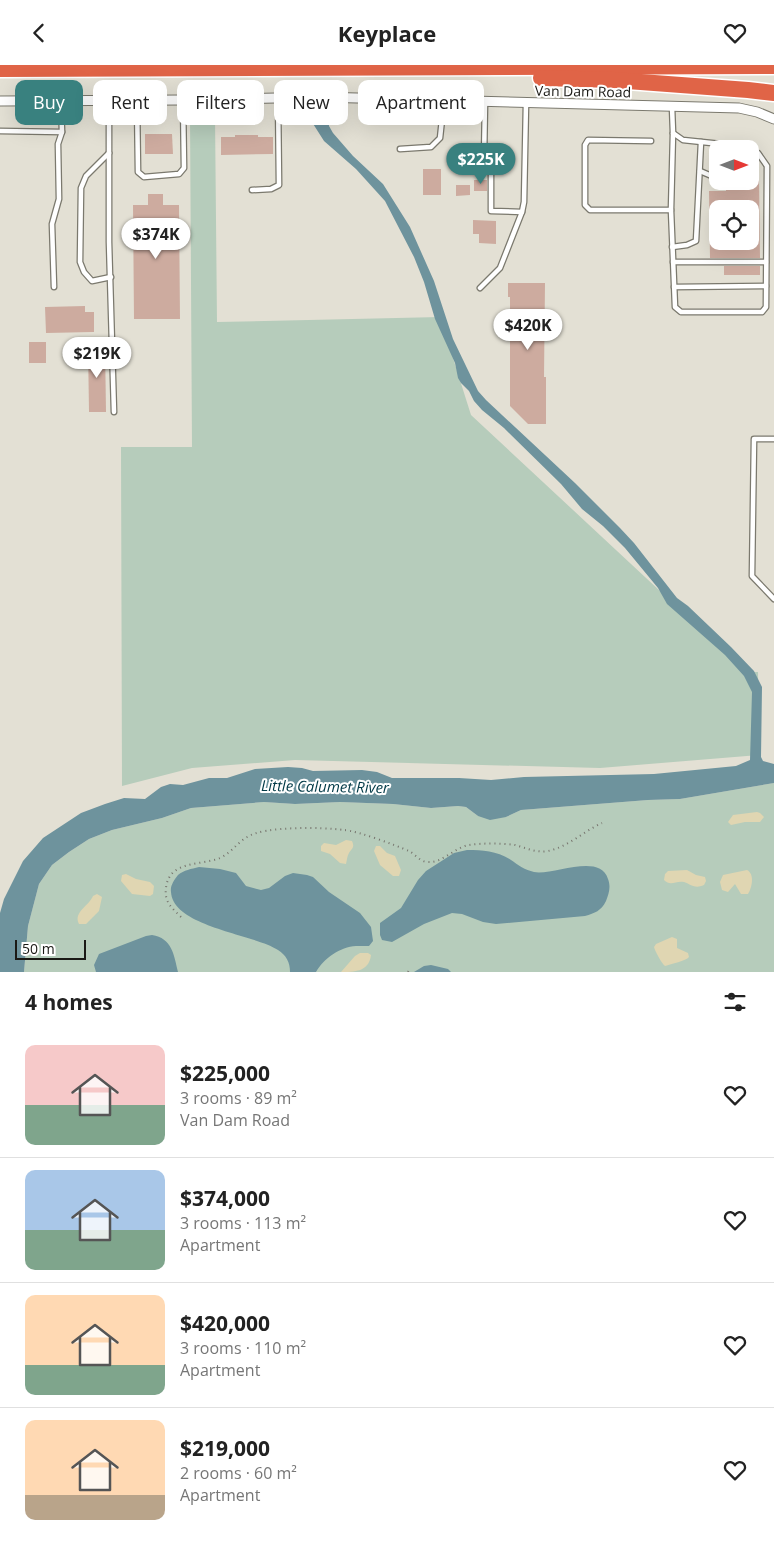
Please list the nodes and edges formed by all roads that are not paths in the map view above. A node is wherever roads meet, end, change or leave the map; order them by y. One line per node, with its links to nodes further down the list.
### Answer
1 (774, 66): 2 (highway)
2 (387, 68): 3 (highway); 4 (highway)
3 (0, 69)
4 (774, 93)
5 (0, 101): 6 (street, Van Dam Road)
6 (15, 101)
7 (485, 102): 8 (street, Van Dam Road); 30 (lane)
8 (526, 103): 9 (street, Van Dam Road); 30 (lane)
9 (672, 107): 10 (street, Van Dam Road); 19 (lane)
10 (774, 119)
11 (62, 125): 18 (lane)
12 (109, 125): 24 (lane)
13 (137, 125): 14 (lane)
14 (183, 125)
15 (278, 125): 28 (lane)
16 (441, 125): 23 (lane)
17 (0, 131): 18 (lane)
18 (62, 132): 36 (lane)
19 (673, 133): 21 (lane); 29 (lane)
20 (651, 141): 29 (lane)
21 (701, 142): 22 (lane); 26 (lane)
22 (709, 143)
23 (400, 149)
24 (109, 152): 34 (lane); 34 (lane)
25 (759, 154): 33 (lane)
26 (700, 171): 27 (lane); 31 (lane)
27 (709, 175)
28 (252, 191)
29 (671, 210): 31 (lane)
30 (522, 211): 38 (lane)
31 (672, 247): 32 (lane)
32 (673, 262): 33 (lane); 37 (lane)
33 (766, 262): 35 (lane)
34 (111, 277): 39 (lane)
35 (766, 286): 37 (lane); 37 (lane)
36 (54, 287)
37 (674, 287)
38 (480, 288)
39 (114, 412)
40 (774, 439): 41 (lane)
41 (774, 599)

